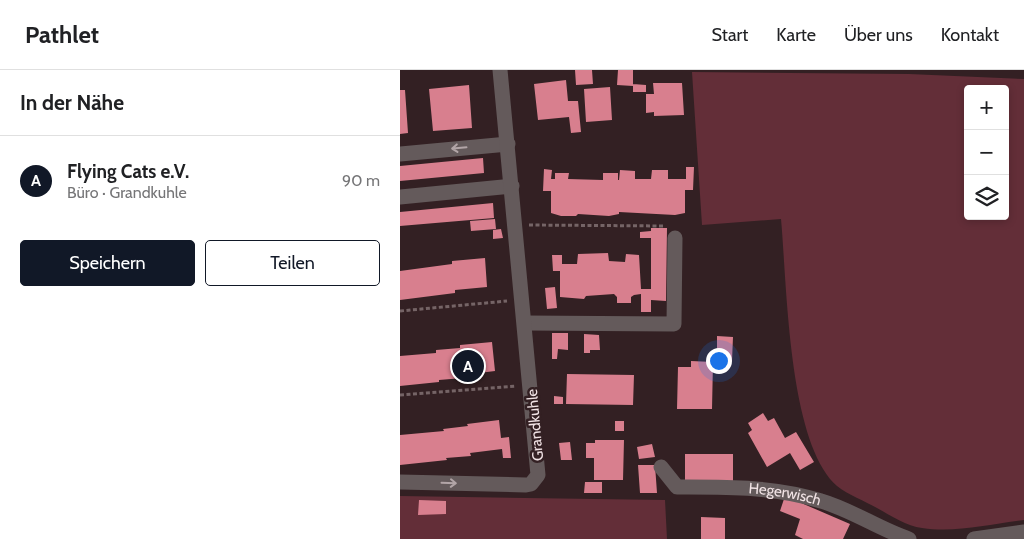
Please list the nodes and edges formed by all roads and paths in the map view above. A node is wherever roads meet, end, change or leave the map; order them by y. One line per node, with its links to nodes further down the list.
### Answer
1 (500, 70): 2 (street, Grandkuhle)
2 (508, 144): 3 (street, one-way to 3); 4 (street, Grandkuhle)
3 (400, 154)
4 (512, 186): 5 (street); 6 (street, Grandkuhle)
5 (400, 197)
6 (516, 225): 7 (path); 8 (street, Grandkuhle)
7 (675, 238): 10 (street)
8 (523, 299): 9 (path); 10 (street, Grandkuhle)
9 (400, 311)
10 (525, 323): 11 (street, Grandkuhle)
11 (531, 385): 12 (path); 14 (street, Grandkuhle, one-way to 11)
12 (400, 395)
13 (662, 467): 16 (street, Hegerwisch)
14 (400, 482)
15 (1024, 532): 17 (street)
16 (909, 539)
17 (974, 539)

